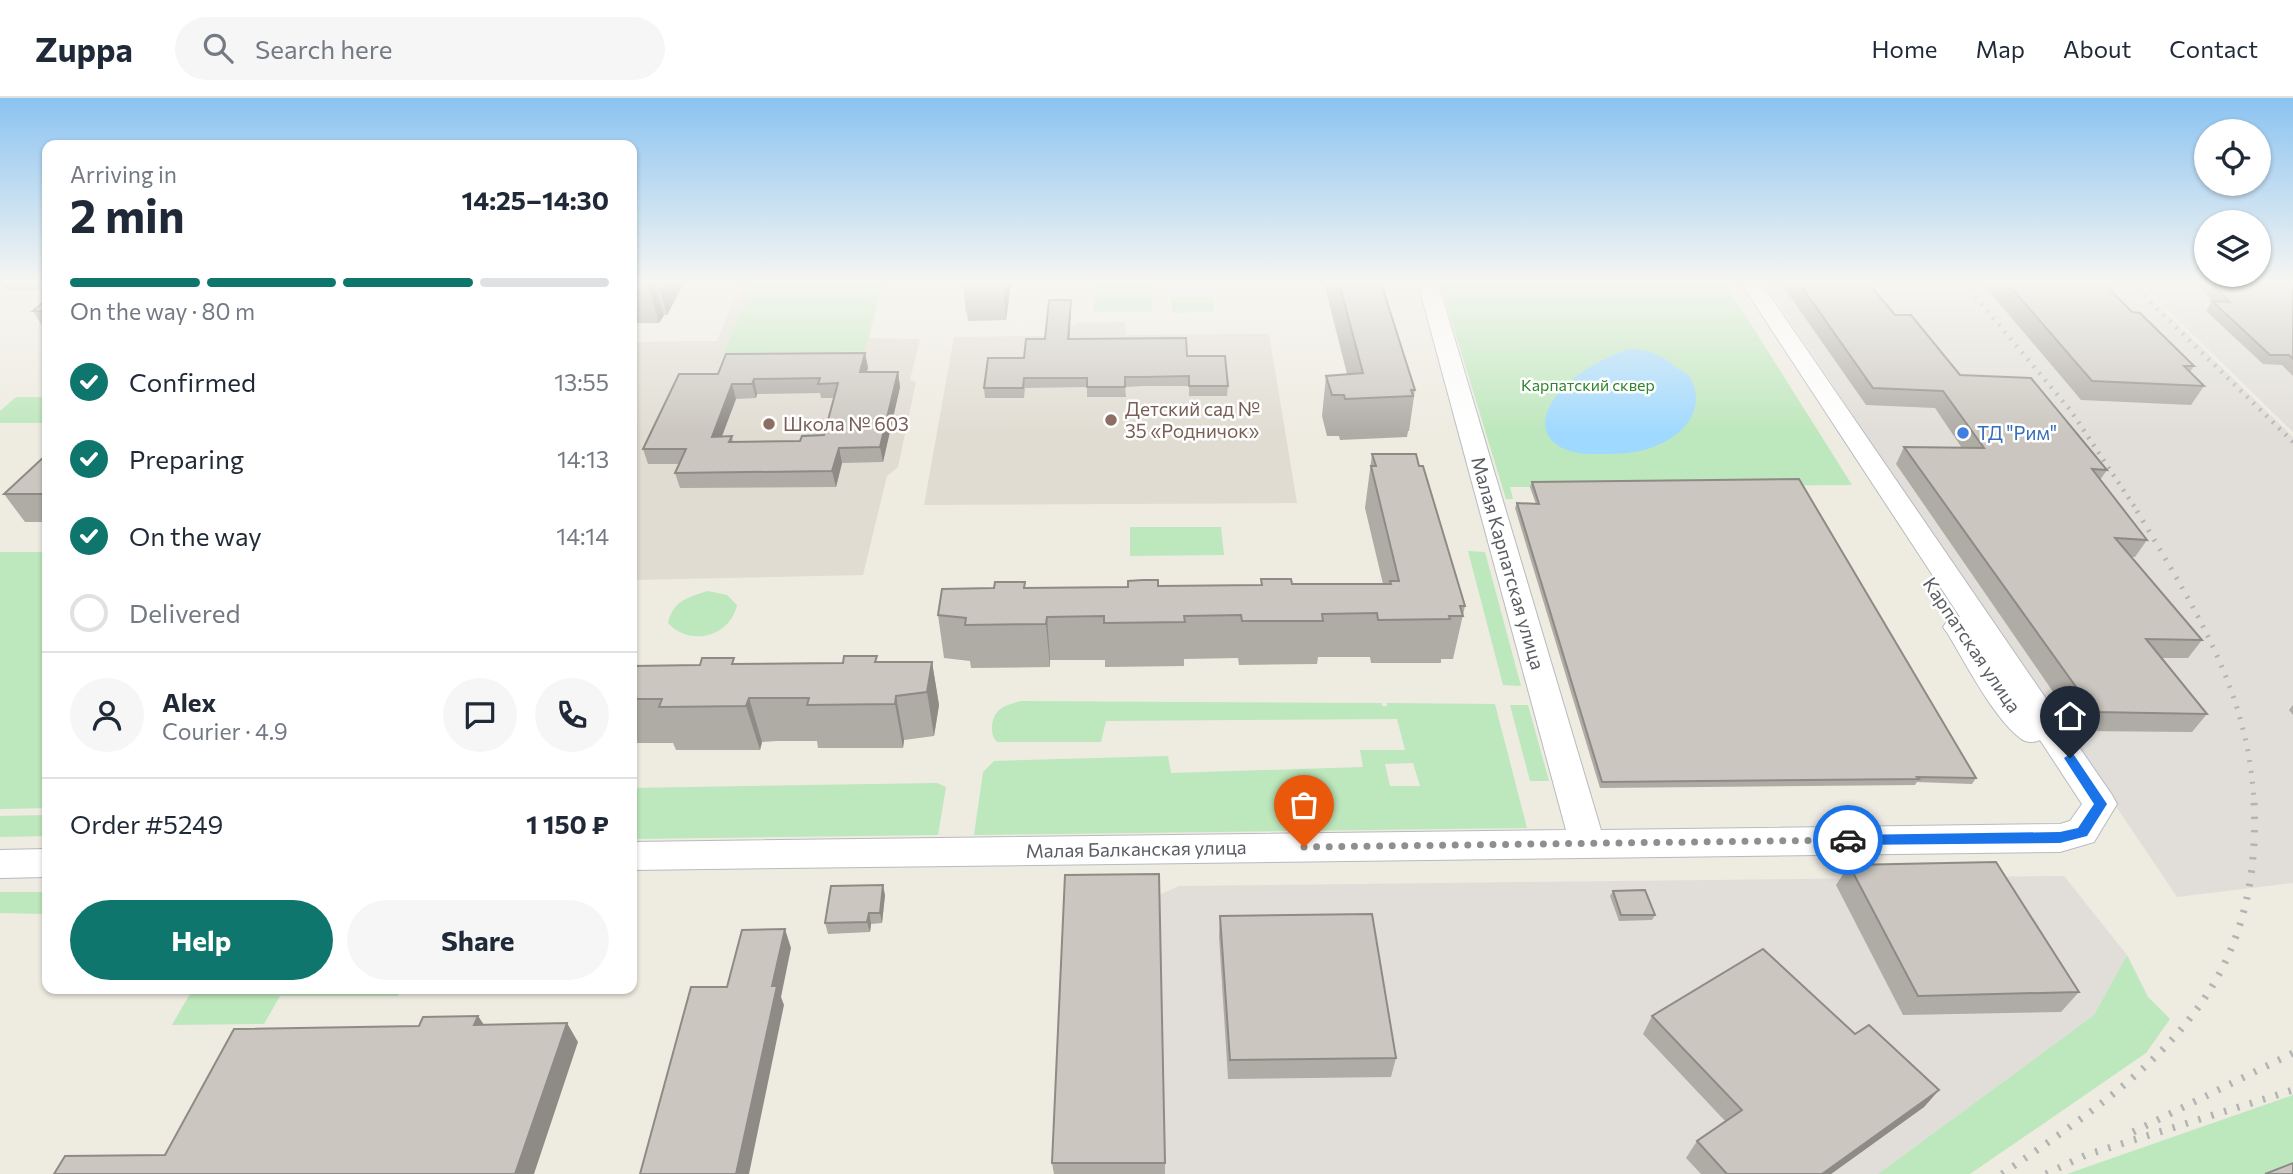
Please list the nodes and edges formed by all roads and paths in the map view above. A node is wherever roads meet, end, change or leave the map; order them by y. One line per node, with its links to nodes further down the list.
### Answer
1 (1442, 333): 5 (street, Малая Карпатская улица)
2 (1768, 333): 4 (street, Карпатская улица)
3 (1785, 333): 4 (street, Карпатская улица)
4 (2093, 817): 5 (street, Малая Балканская улица)
5 (1587, 843): 6 (street, Малая Балканская улица)
6 (637, 856)
7 (42, 863): 8 (street)
8 (0, 864)

